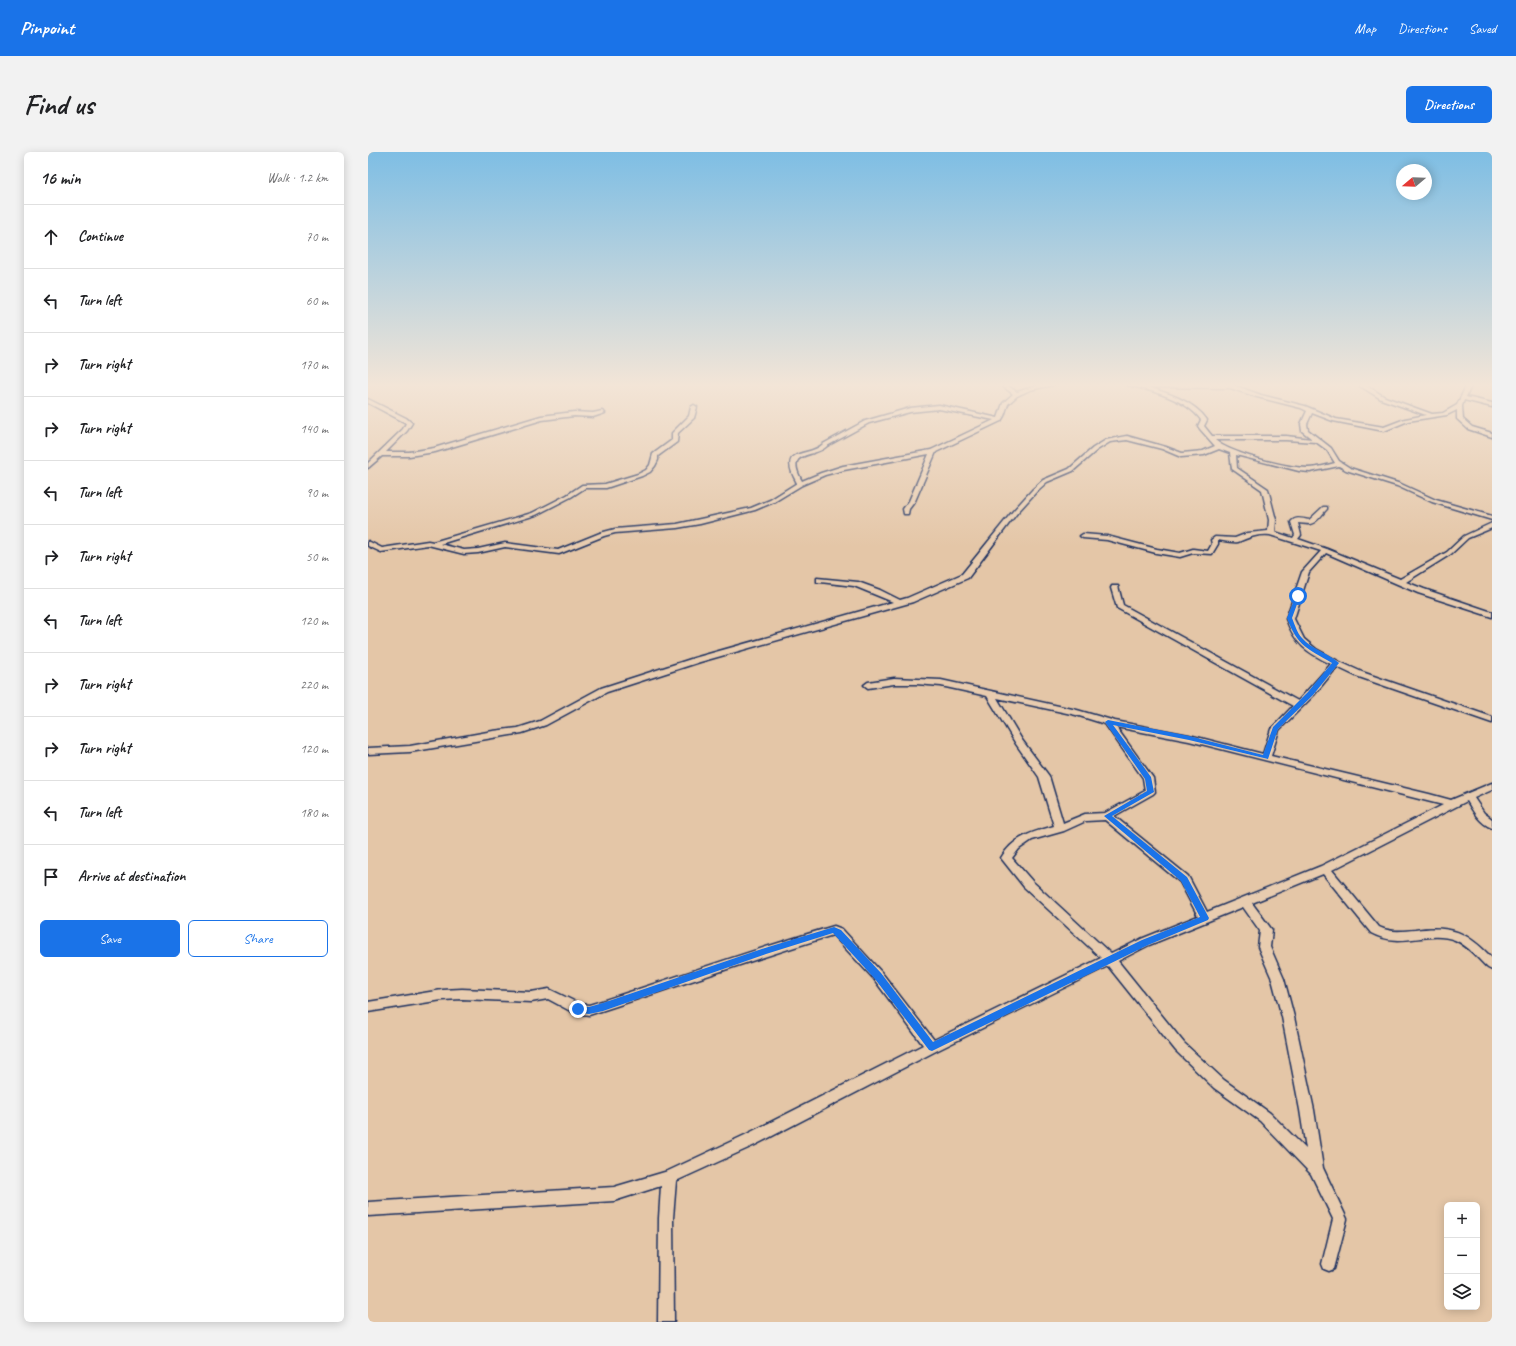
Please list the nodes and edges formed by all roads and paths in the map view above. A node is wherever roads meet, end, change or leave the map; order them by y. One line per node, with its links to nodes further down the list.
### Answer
1 (1211, 438): 12 (street)
2 (395, 439): 15 (street)
3 (473, 439): 15 (street)
4 (675, 439): 27 (street)
5 (837, 439): 18 (street)
6 (959, 439): 13 (street)
7 (1123, 439): 32 (street)
8 (1129, 439): 12 (street)
9 (1261, 439): 11 (street)
10 (1313, 439): 11 (street)
11 (1318, 442): 16 (street)
12 (1220, 446): 14 (street)
13 (933, 451): 18 (street); 20 (street)
14 (1233, 452): 16 (street); 23 (street)
15 (381, 454): 17 (street)
16 (1340, 464): 21 (street)
17 (368, 466)
18 (800, 484): 27 (street)
19 (1325, 508): 25 (street)
20 (906, 513)
21 (1492, 518)
22 (1492, 525): 30 (street)
23 (1271, 533): 24 (street); 25 (street)
24 (1083, 536)
25 (1294, 541): 28 (street)
26 (368, 543): 27 (street)
27 (434, 544)
28 (1324, 550): 30 (street); 34 (street)
29 (820, 580): 32 (street)
30 (1401, 582): 33 (street)
31 (1115, 588): 37 (street)
32 (900, 603): 40 (street)
33 (1492, 615)
34 (1336, 663): 37 (street); 38 (street)
35 (868, 685): 36 (street)
36 (990, 694): 39 (street); 47 (street)
37 (1299, 705): 41 (street)
38 (1492, 720)
39 (1108, 722): 41 (street); 45 (street)
40 (368, 751)
41 (1266, 758): 44 (street)
42 (1492, 786): 43 (street)
43 (1468, 796): 44 (street); 46 (street)
44 (1452, 804): 48 (street)
45 (1107, 816): 47 (street); 50 (street)
46 (1492, 824)
47 (1060, 828): 51 (street)
48 (1324, 869): 49 (street); 52 (street)
49 (1245, 902): 50 (street); 55 (street)
50 (1205, 918): 51 (street)
51 (1110, 960): 54 (street); 55 (street)
52 (1492, 965)
53 (368, 1007): 54 (street)
54 (932, 1047): 56 (street)
55 (1316, 1169): 58 (street)
56 (669, 1177): 57 (street); 59 (street)
57 (368, 1209)
58 (1329, 1264)
59 (666, 1322)

